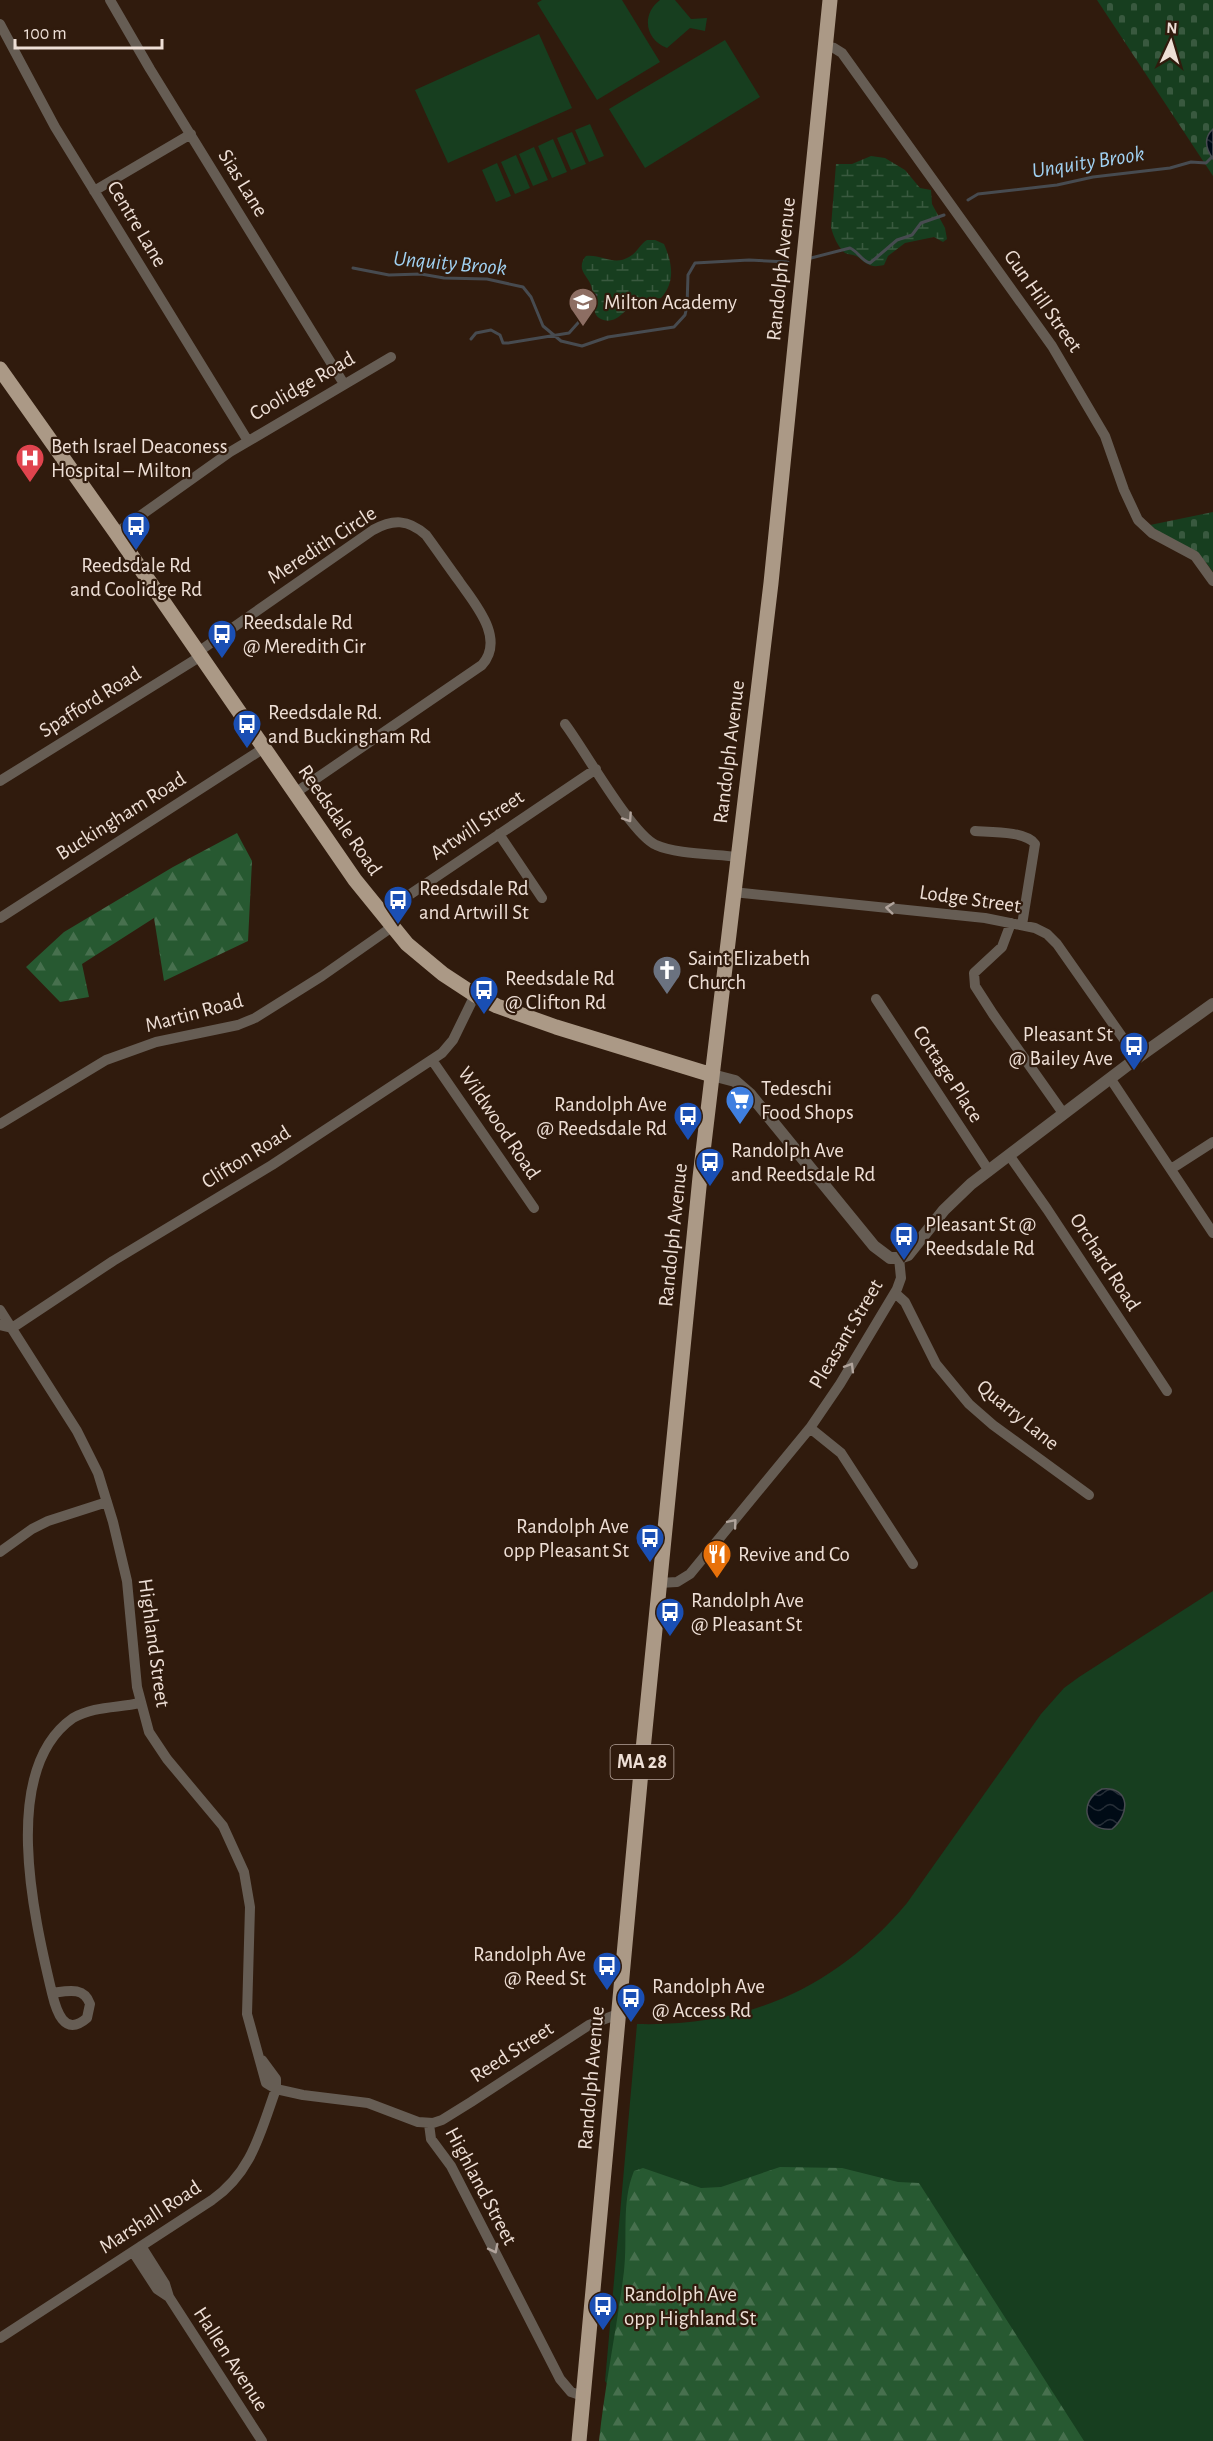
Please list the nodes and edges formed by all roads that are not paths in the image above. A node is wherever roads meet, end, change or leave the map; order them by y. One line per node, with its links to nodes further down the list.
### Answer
1 (111, 0): 5 (street, Sias Lane)
2 (830, 0): 4 (main road, Randolph Avenue)
3 (0, 24): 6 (street, Centre Lane)
4 (825, 46): 12 (street, Gun Hill Street); 21 (main road, Randolph Avenue)
5 (190, 134): 6 (street); 9 (street, Sias Lane)
6 (94, 191): 10 (street, Centre Lane)
7 (391, 357): 9 (street, Coolidge Road)
8 (0, 369): 11 (main road, Reedsdale Road)
9 (344, 384): 10 (street, Coolidge Road)
10 (248, 441): 11 (street, Coolidge Road)
11 (116, 532): 13 (main road, Reedsdale Road)
12 (1213, 581)
13 (200, 654): 15 (main road, Reedsdale Road); 17 (street, Spafford Road); 18 (street, Meredith Circle)
14 (566, 724): 16 (street)
15 (264, 748): 18 (main road, Reedsdale Road); 25 (street, Buckingham Road)
16 (596, 769): 20 (street, Artwill Street); 21 (street, one-way to 21)
17 (0, 781)
18 (295, 793): 24 (main road, Reedsdale Road)
19 (975, 831): 26 (street)
20 (499, 834): 23 (street); 24 (street, Artwill Street)
21 (738, 857): 22 (main road, Randolph Avenue)
22 (733, 892): 26 (street, Lodge Street, one-way to 22); 33 (main road, Randolph Avenue)
23 (542, 898)
24 (381, 914): 27 (main road, Reedsdale Road)
25 (0, 918)
26 (1016, 924): 31 (street, Lodge Street); 35 (street)
27 (392, 927): 28 (main road, Reedsdale Road); 36 (street, Martin Road)
28 (475, 995): 32 (street, Clifton Road); 33 (main road, Reedsdale Road)
29 (876, 999): 40 (street, Cottage Place)
30 (1213, 1004): 31 (street, Pleasant Street)
31 (1137, 1058): 34 (street, Pleasant Street)
32 (432, 1060): 41 (street, Wildwood Road); 47 (street, Clifton Road)
33 (712, 1075): 43 (street, Reedsdale Road); 54 (main road, Randolph Avenue / MA 28)
34 (1110, 1078): 35 (street, Pleasant Street); 39 (street)
35 (1063, 1113): 38 (street, Pleasant Street)
36 (0, 1124)
37 (1213, 1142): 39 (street)
38 (1009, 1155): 40 (street, Pleasant Street); 48 (street, Orchard Road)
39 (1171, 1169): 42 (street)
40 (989, 1171): 43 (street, Pleasant Street)
41 (534, 1208)
42 (1213, 1233)
43 (899, 1258): 44 (street, Pleasant Street)
44 (895, 1293): 49 (street, Pleasant Street, one-way to 44); 50 (street, Quarry Lane)
45 (0, 1310): 47 (street, Highland Street)
46 (0, 1325): 47 (street)
47 (12, 1328): 51 (street, Highland Street)
48 (1167, 1391)
49 (810, 1428): 53 (street); 54 (street, Pleasant Street, one-way to 49)
50 (1089, 1495)
51 (107, 1502): 52 (street); 55 (street, Highland Street)
52 (0, 1552)
53 (913, 1564)
54 (659, 1583): 57 (main road, Randolph Avenue / MA 28)
55 (140, 1703): 56 (street); 58 (street, Highland Street)
56 (51, 1993): 56 (street)
57 (618, 2014): 59 (street, Reed Street); 62 (main road, Randolph Avenue / MA 28)
58 (276, 2089): 59 (street, Highland Street); 60 (street, Marshall Road)
59 (429, 2124): 62 (street, Highland Street, one-way to 62)
60 (137, 2249): 61 (street, Marshall Road); 63 (street, Hallen Avenue)
61 (0, 2338)
62 (583, 2396): 64 (main road, Randolph Avenue / MA 28)
63 (261, 2441)
64 (579, 2441)

